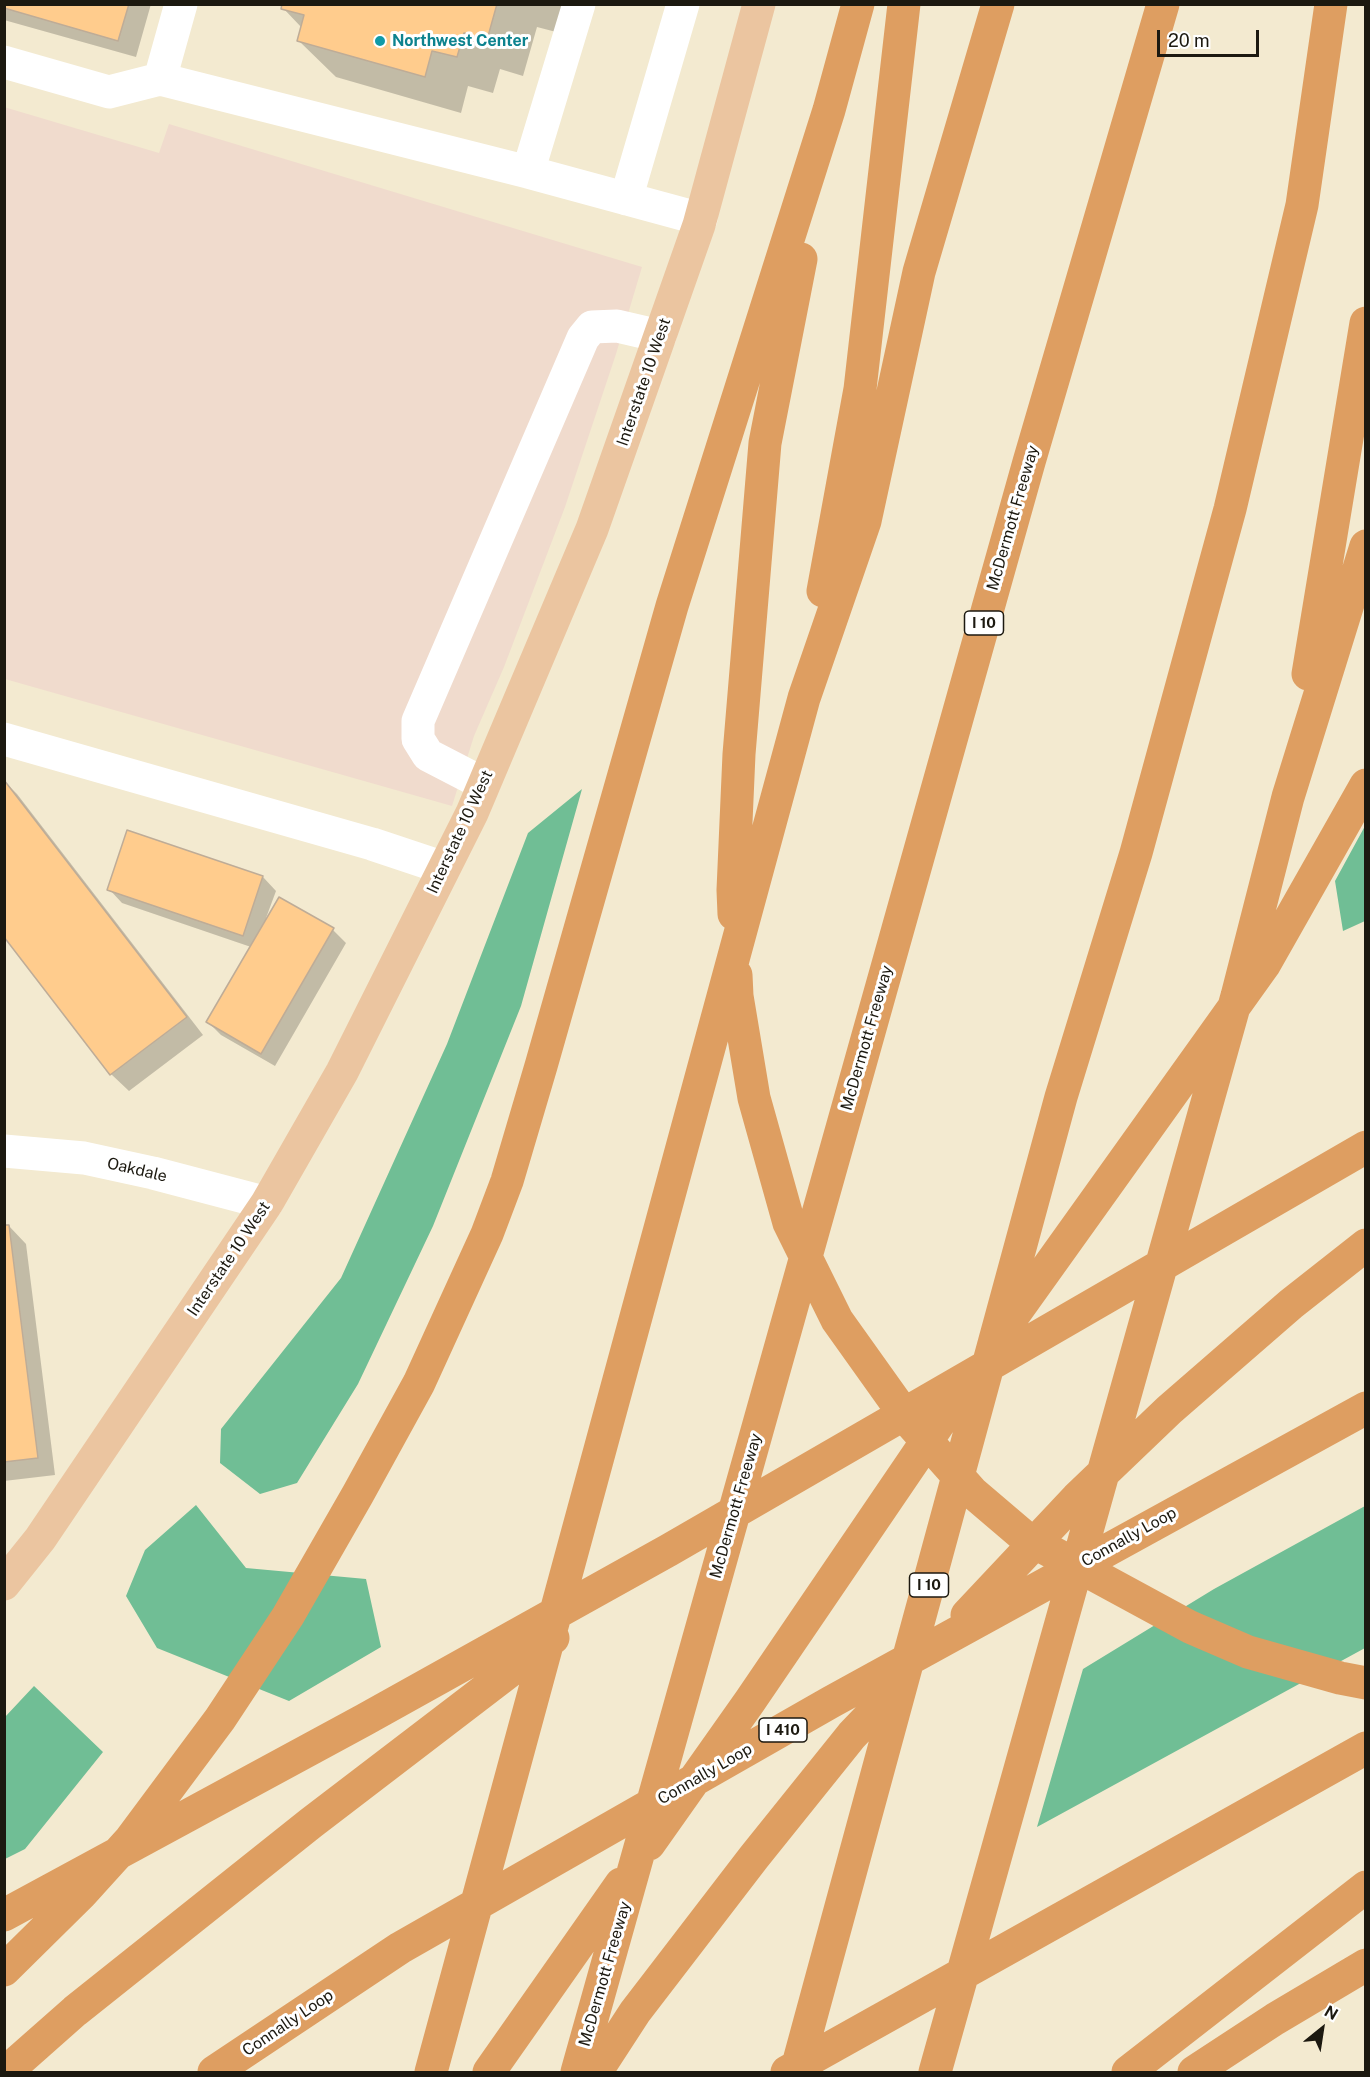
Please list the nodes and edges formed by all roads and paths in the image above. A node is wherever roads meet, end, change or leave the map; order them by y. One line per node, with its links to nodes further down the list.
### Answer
1 (181, 4): 11 (street)
2 (579, 4): 13 (street)
3 (683, 4): 14 (street)
4 (759, 4): 15 (main road, Interstate 10 West)
5 (858, 4): 12 (highway)
6 (904, 4): 19 (highway)
7 (998, 4): 19 (highway)
8 (1163, 4): 42 (highway, McDermott Freeway / I 10)
9 (1331, 4): 45 (highway, I 10)
10 (4, 62): 11 (street)
11 (160, 79): 13 (street)
12 (829, 110): 32 (highway); 37 (highway)
13 (528, 172): 14 (street)
14 (626, 199): 15 (street)
15 (700, 219): 17 (main road, Interstate 10 West)
16 (1365, 323): 23 (highway)
17 (660, 336): 21 (main road, Interstate 10 West); 21 (street)
18 (1365, 546): 23 (highway)
19 (804, 698): 40 (highway)
20 (4, 739): 24 (street)
21 (484, 784): 24 (main road, Interstate 10 West)
22 (1365, 785): 41 (highway)
23 (1288, 797): 46 (highway)
24 (444, 868): 27 (main road, Interstate 10 West)
25 (4, 1151): 27 (street, Oakdale)
26 (1358, 1152): 30 (highway)
27 (267, 1203): 31 (main road, Interstate 10 West)
28 (1365, 1245): 43 (highway)
29 (1365, 1408): 39 (highway, Connally Loop / I 410)
30 (669, 1550): 35 (highway); 38 (highway)
31 (4, 1584)
32 (1365, 1683)
33 (1365, 1748): 44 (highway)
34 (1365, 1887): 47 (highway)
35 (4, 1915)
36 (1365, 1965): 48 (highway)
37 (4, 1970)
38 (6, 2073)
39 (214, 2073)
40 (431, 2073)
41 (489, 2073)
42 (577, 2073)
43 (596, 2073)
44 (787, 2073)
45 (796, 2073)
46 (935, 2073)
47 (1128, 2073)
48 (1194, 2073)

